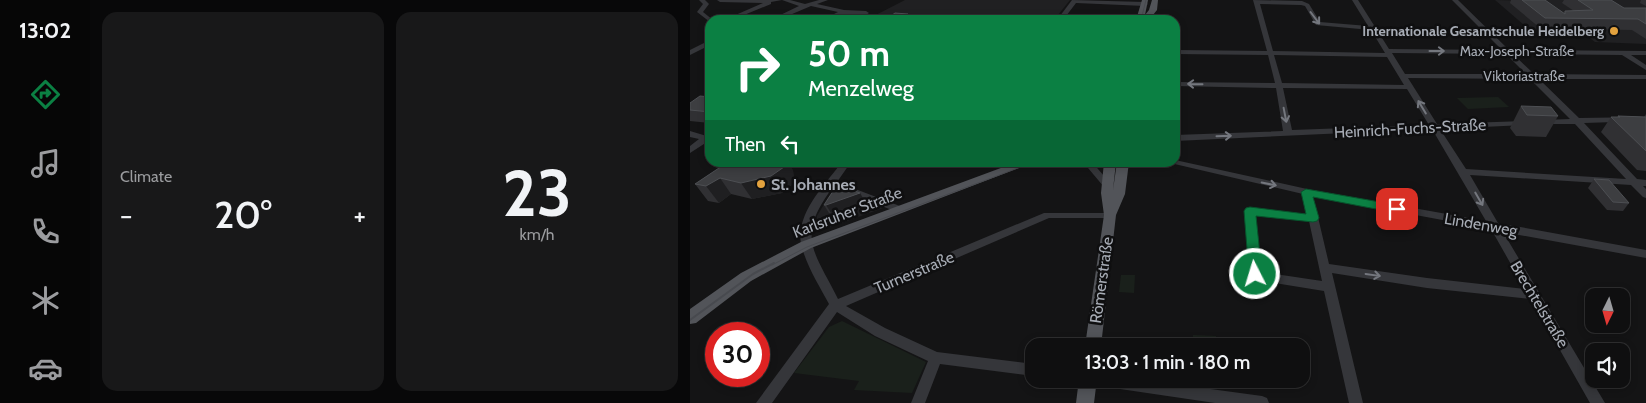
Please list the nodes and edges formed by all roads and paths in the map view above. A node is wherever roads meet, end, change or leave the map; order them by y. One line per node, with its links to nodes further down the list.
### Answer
1 (702, 0): 22 (street)
2 (720, 0): 3 (street)
3 (777, 0): 16 (street)
4 (784, 0): 13 (street)
5 (826, 0): 12 (street)
6 (1075, 0): 11 (street); 19 (street)
7 (1155, 0): 21 (main road)
8 (1355, 0): 23 (street, Brechtelstraße)
9 (1455, 0): 24 (street)
10 (1257, 1): 23 (street, one-way to 23); 31 (street)
11 (1145, 2): 20 (main road)
12 (812, 4): 13 (street); 14 (street)
13 (804, 6): 17 (street)
14 (844, 12): 15 (street); 18 (street)
15 (866, 13)
16 (740, 15)
17 (785, 15)
18 (837, 15)
19 (1064, 15)
20 (1141, 15)
21 (1149, 15)
22 (705, 16)
23 (1373, 28): 32 (street, Brechtelstraße)
24 (1498, 42): 26 (street); 27 (street)
25 (705, 45): 30 (street)
26 (1506, 51): 27 (street, Max-Joseph-Straße); 32 (street, Max-Joseph-Straße, one-way to 26); 36 (street)
27 (1528, 51): 29 (street, Max-Joseph-Straße)
28 (1180, 52): 31 (street, Max-Joseph-Straße)
29 (1624, 52): 33 (street, Max-Joseph-Straße); 34 (street)
30 (690, 53)
31 (1270, 53): 32 (street, Max-Joseph-Straße); 39 (street)
32 (1389, 53): 35 (street, Brechtelstraße)
33 (1646, 53)
34 (1646, 68)
35 (1403, 76): 36 (street, Viktoriastraße); 40 (street, Brechtelstraße)
36 (1530, 76): 37 (street, Viktoriastraße); 42 (street)
37 (1646, 77)
38 (1180, 84): 39 (street, one-way to 38)
39 (1279, 85): 40 (street); 45 (street, one-way to 45)
40 (1410, 87): 43 (street, Brechtelstraße, one-way to 40)
41 (1646, 119): 42 (street, Heinrich-Fuchs-Straße)
42 (1576, 120): 43 (street, Heinrich-Fuchs-Straße); 58 (street)
43 (1435, 128): 45 (street, Heinrich-Fuchs-Straße); 56 (street, Brechtelstraße)
44 (690, 134): 47 (street)
45 (1288, 134): 46 (street, Heinrich-Fuchs-Straße, one-way to 45)
46 (1180, 138)
47 (705, 139)
48 (705, 141): 49 (street)
49 (690, 150)
50 (1180, 164): 61 (street, Lindenweg, one-way to 61)
51 (843, 167): 57 (street)
52 (1016, 167): 63 (main road, Karlsruher Straße)
53 (1091, 167): 60 (street)
54 (1109, 167): 60 (main road, Römerstraße)
55 (1123, 167): 64 (main road, Römerstraße)
56 (1463, 172): 58 (street); 66 (street, Brechtelstraße, one-way to 66)
57 (832, 182): 63 (street); 67 (street)
58 (1634, 182): 59 (street); 62 (street)
59 (1646, 183)
60 (1107, 185): 64 (main road, Römerstraße)
61 (1306, 192): 65 (street); 66 (street, Lindenweg)
62 (1646, 195)
63 (900, 210): 67 (main road, Karlsruher Straße)
64 (1110, 215): 72 (street, Turnerstraße); 74 (main road, Römerstraße)
65 (1313, 218): 69 (street); 70 (street)
66 (1494, 227): 68 (street, Lindenweg); 71 (street, Brechtelstraße)
67 (806, 245): 72 (street); 73 (main road, Karlsruher Straße)
68 (1646, 254)
69 (1325, 268): 70 (street); 71 (street, one-way to 71)
70 (1329, 287): 83 (street)
71 (1535, 295): 84 (street, Brechtelstraße)
72 (835, 305): 75 (street); 79 (street)
73 (690, 318)
74 (1094, 338)
75 (936, 358): 76 (street); 80 (street)
76 (1025, 369)
77 (1087, 388): 81 (main road)
78 (1157, 388): 82 (street)
79 (763, 403)
80 (918, 403)
81 (1085, 403)
82 (1262, 403)
83 (1356, 403)
84 (1598, 403)

